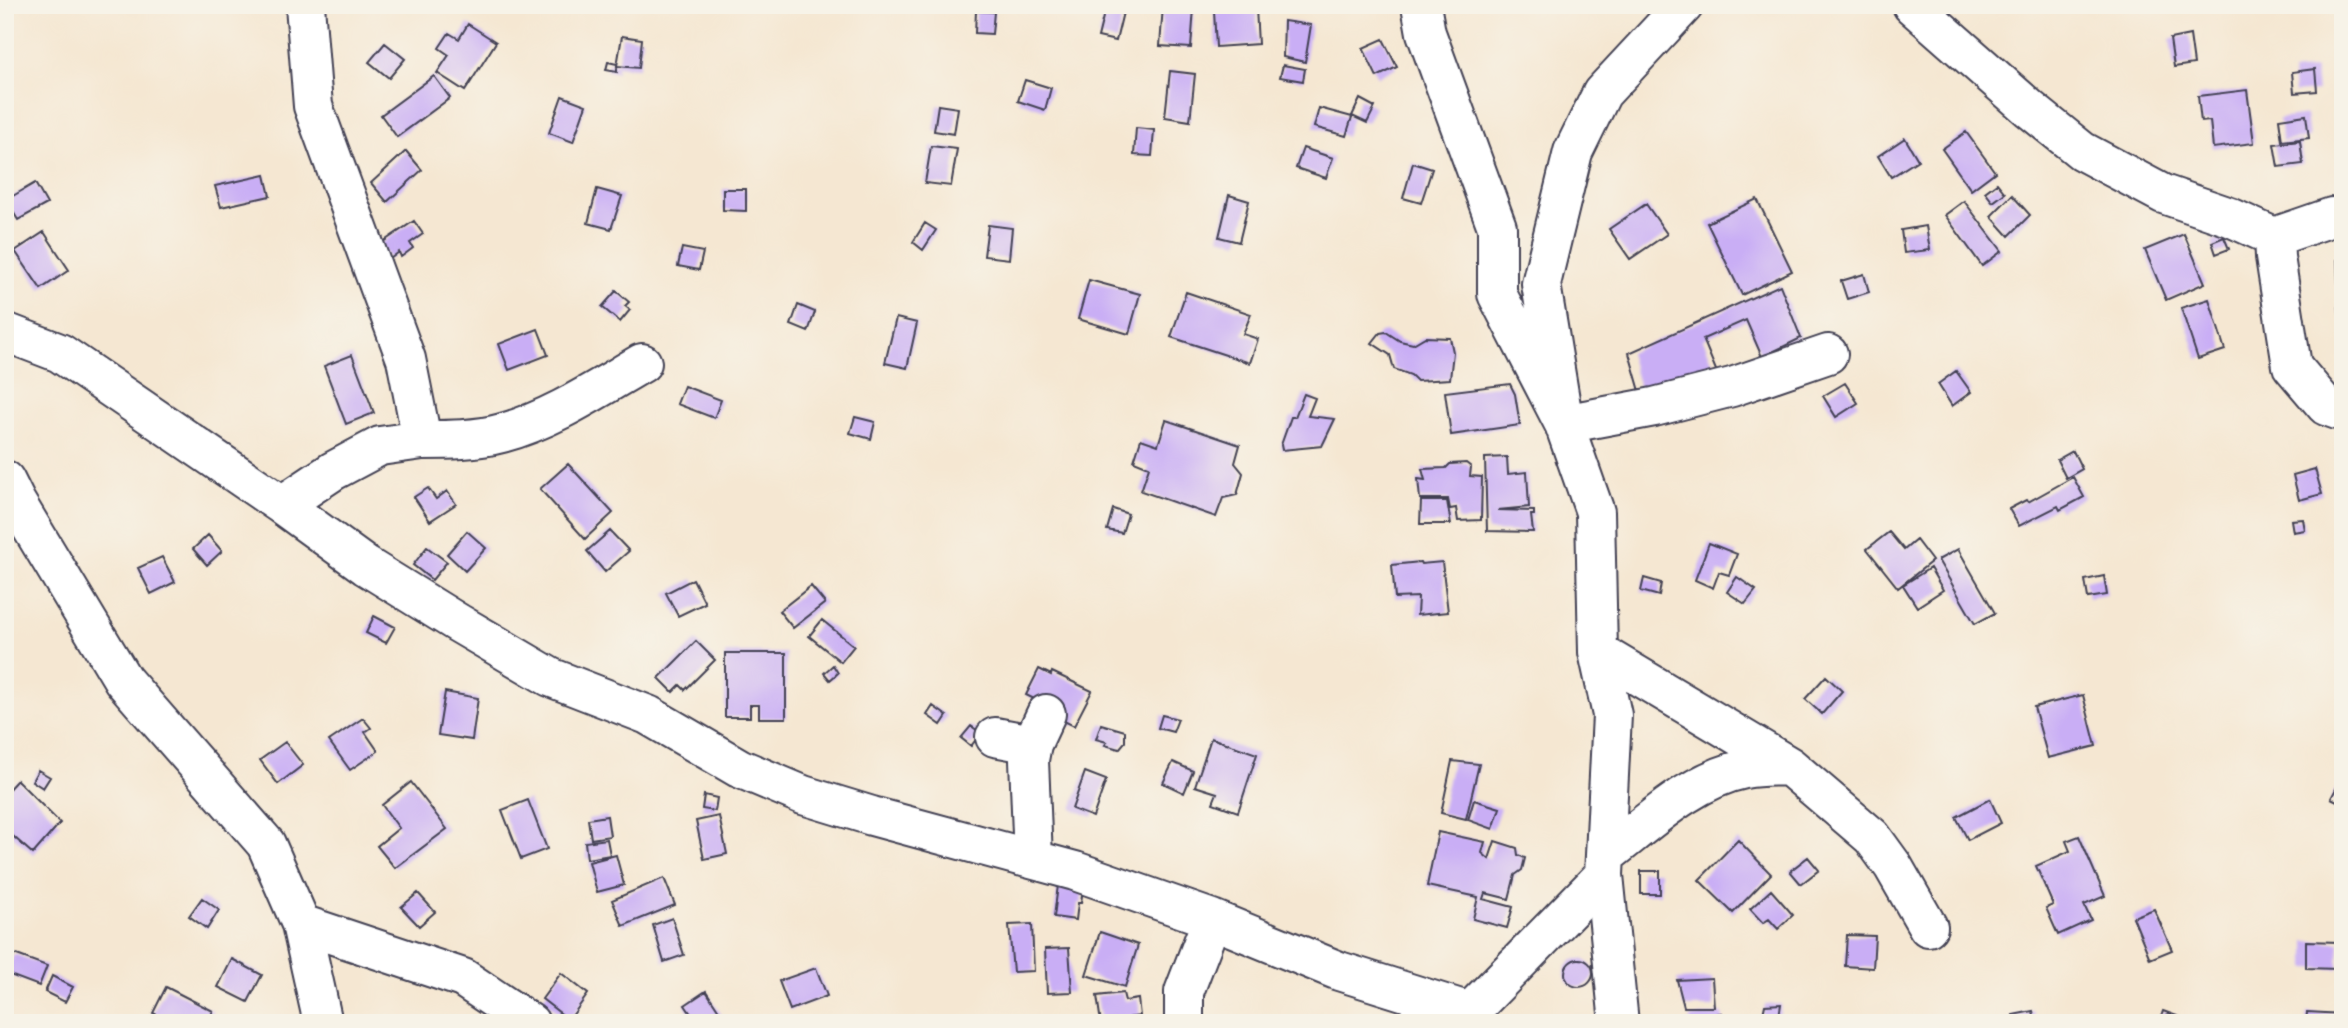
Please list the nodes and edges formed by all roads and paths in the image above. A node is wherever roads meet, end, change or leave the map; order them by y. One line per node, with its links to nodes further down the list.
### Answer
1 (305, 5): 12 (street)
2 (1421, 5): 11 (street)
3 (1684, 5): 11 (street)
4 (1912, 5): 6 (street)
5 (2343, 217): 6 (street)
6 (2274, 237): 10 (street)
7 (5, 332): 14 (street)
8 (1828, 354): 11 (street)
9 (642, 363): 12 (street)
10 (2343, 412)
11 (1564, 424): 15 (street)
12 (422, 440): 14 (street)
13 (5, 480): 21 (street)
14 (282, 505): 18 (street)
15 (1598, 652): 17 (street); 19 (street)
16 (995, 737): 18 (street)
17 (1789, 766): 19 (street); 22 (street)
18 (1033, 859): 20 (street)
19 (1604, 865): 23 (street); 27 (street)
20 (1212, 919): 23 (street); 26 (street)
21 (301, 924): 24 (street); 25 (street)
22 (1928, 927)
23 (1468, 1017)
24 (323, 1023)
25 (530, 1023)
26 (1184, 1023)
27 (1619, 1023)

